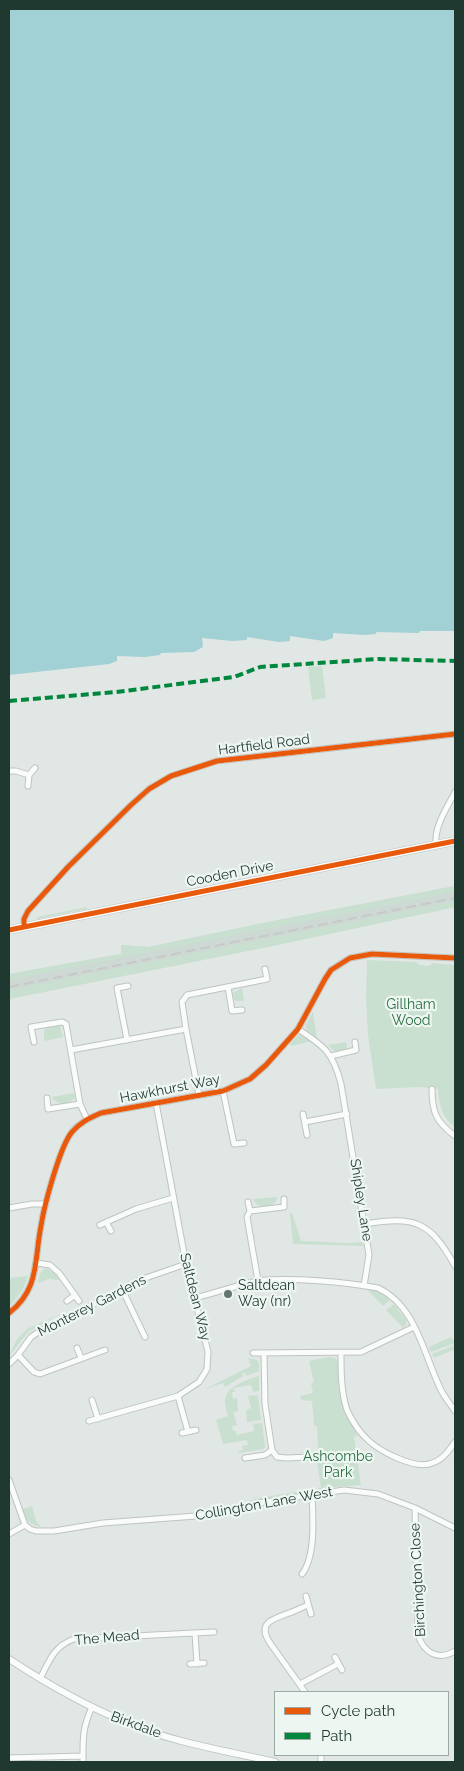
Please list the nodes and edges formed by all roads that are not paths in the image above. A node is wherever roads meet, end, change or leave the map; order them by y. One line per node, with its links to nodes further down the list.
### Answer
1 (455, 734): 9 (street, Hartfield Road)
2 (36, 768): 4 (street)
3 (9, 771): 4 (street)
4 (29, 775): 5 (street)
5 (28, 786)
6 (455, 792): 8 (street)
7 (455, 841): 8 (main road, Cooden Drive)
8 (436, 845): 9 (main road, Cooden Drive)
9 (24, 927): 10 (main road, Cooden Drive)
10 (9, 930)
11 (455, 958): 17 (street, Hawkhurst Way)
12 (265, 969): 14 (street)
13 (128, 986): 18 (street)
14 (228, 987): 15 (street); 16 (street)
15 (242, 1010)
16 (186, 1029): 18 (street); 25 (street)
17 (298, 1029): 22 (street, Shipley Lane); 24 (street, Hawkhurst Way)
18 (127, 1040): 21 (street)
19 (34, 1042): 21 (street)
20 (355, 1042): 22 (street)
21 (72, 1050): 28 (street)
22 (331, 1056): 30 (street, Shipley Lane)
23 (432, 1089): 34 (street)
24 (223, 1091): 25 (street, Hawkhurst Way); 35 (street)
25 (199, 1095): 27 (street, Hawkhurst Way)
26 (47, 1098): 28 (street)
27 (156, 1103): 31 (street, Hawkhurst Way); 36 (street, Saltdean Way)
28 (80, 1104): 31 (street)
29 (303, 1114): 32 (street)
30 (347, 1114): 32 (street); 43 (street, Shipley Lane)
31 (87, 1119): 39 (street, Hawkhurst Way)
32 (305, 1122): 33 (street)
33 (307, 1135)
34 (455, 1136)
35 (244, 1143)
36 (173, 1198): 42 (street); 47 (street, Saltdean Way)
37 (284, 1199): 41 (street)
38 (248, 1202): 41 (street)
39 (46, 1204): 40 (street); 46 (street, Hawkhurst Way)
40 (9, 1208)
41 (250, 1211): 49 (street)
42 (106, 1222): 44 (street); 45 (street)
43 (365, 1224): 48 (street); 50 (street, Shipley Lane)
44 (100, 1225)
45 (111, 1230)
46 (37, 1263): 52 (street); 56 (street, Hawkhurst Way)
47 (186, 1264): 51 (street, Monterey Gardens); 53 (street, Saltdean Way)
48 (455, 1266)
49 (258, 1281): 50 (street); 53 (street)
50 (364, 1286): 57 (street)
51 (122, 1289): 58 (street); 66 (street, Monterey Gardens)
52 (75, 1295): 54 (street); 55 (street)
53 (195, 1298): 69 (street, Saltdean Way)
54 (67, 1300)
55 (79, 1301)
56 (9, 1313)
57 (414, 1327): 65 (street); 71 (street)
58 (142, 1331): 59 (street); 60 (street)
59 (135, 1333)
60 (145, 1337)
61 (77, 1348): 67 (street)
62 (105, 1350): 67 (street)
63 (253, 1353): 64 (street)
64 (264, 1353): 65 (street); 78 (street)
65 (341, 1353): 77 (street)
66 (18, 1355): 67 (street); 68 (street, Monterey Gardens)
67 (81, 1358)
68 (9, 1364)
69 (178, 1396): 72 (street, Saltdean Way); 75 (street)
70 (92, 1400): 72 (street)
71 (455, 1411)
72 (98, 1419): 73 (street, Saltdean Way)
73 (89, 1421)
74 (196, 1430): 75 (street)
75 (188, 1432): 76 (street)
76 (182, 1433)
77 (455, 1442)
78 (272, 1450): 79 (street); 80 (street)
79 (311, 1457)
80 (244, 1458)
81 (9, 1480): 84 (street)
82 (312, 1494): 83 (street, Collington Lane West); 84 (street, Collington Lane West); 87 (street)
83 (415, 1508): 85 (street, Collington Lane West); 93 (street, Birchington Close)
84 (25, 1525): 86 (street)
85 (455, 1528)
86 (9, 1534)
87 (302, 1574)
88 (306, 1596): 89 (street)
89 (308, 1605): 90 (street); 102 (street)
90 (311, 1614)
91 (214, 1632): 92 (street, The Mead)
92 (195, 1633): 97 (street); 101 (street, The Mead)
93 (455, 1651)
94 (335, 1657): 99 (street)
95 (9, 1660): 101 (street, Birkdale)
96 (190, 1664): 97 (street)
97 (197, 1664): 98 (street)
98 (204, 1664)
99 (338, 1664): 100 (street); 102 (street)
100 (342, 1670)
101 (40, 1679): 104 (street, Birkdale)
102 (300, 1684): 103 (street)
103 (304, 1691)
104 (92, 1707): 106 (street); 107 (street, Birkdale)
105 (9, 1758): 106 (street)
106 (83, 1759)
107 (275, 1762)

